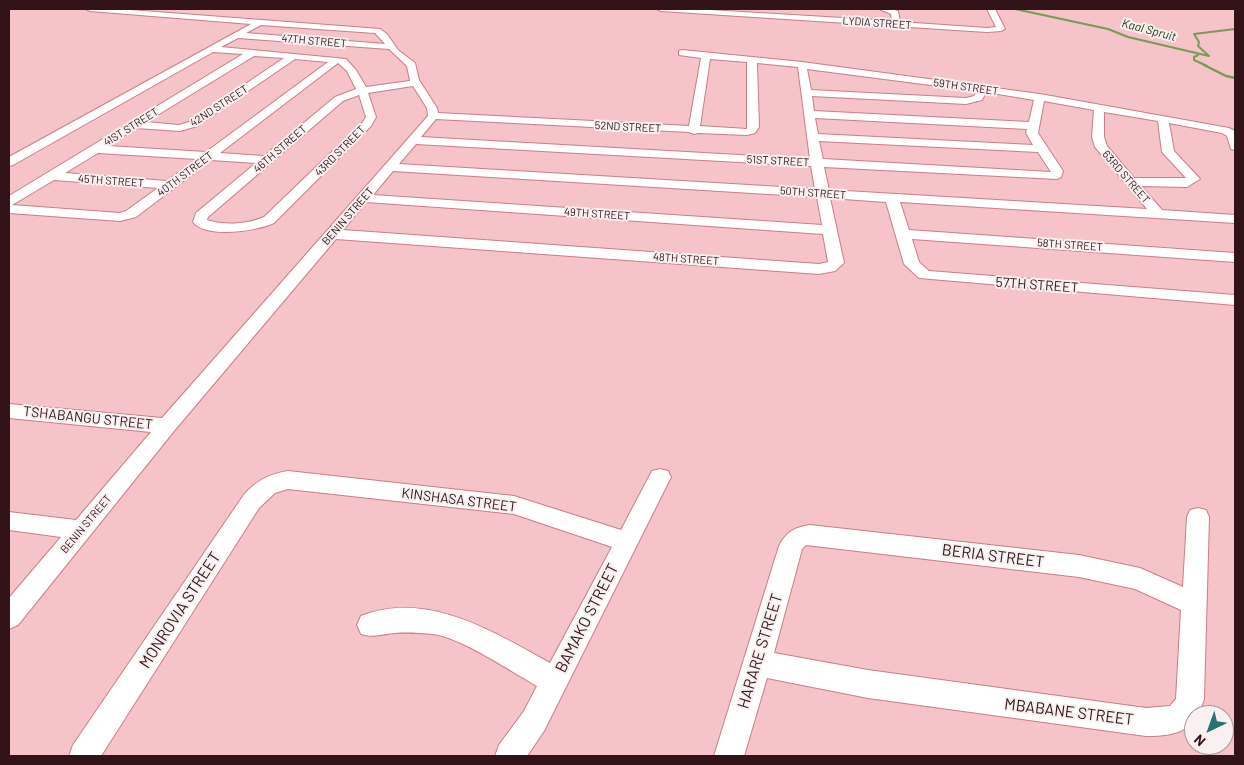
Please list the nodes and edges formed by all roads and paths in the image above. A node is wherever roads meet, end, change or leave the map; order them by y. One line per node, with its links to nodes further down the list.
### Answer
1 (90, 9): 6 (street)
2 (661, 9): 5 (street, LYDIA STREET)
3 (883, 9): 7 (street)
4 (991, 9): 7 (street, LYDIA STREET)
5 (758, 12): 7 (street, LYDIA STREET)
6 (260, 22): 8 (street); 9 (street)
7 (896, 24)
8 (237, 35): 9 (street, 47TH STREET); 10 (street)
9 (391, 47): 18 (street)
10 (212, 49): 11 (street); 37 (street)
11 (252, 52): 13 (street); 27 (street, 41ST STREET)
12 (682, 53): 14 (street, 59TH STREET)
13 (294, 56): 15 (street); 27 (street, 42ND STREET)
14 (706, 56): 16 (street, 59TH STREET); 29 (street)
15 (337, 60): 20 (street, 43RD STREET); 35 (street, 40TH STREET)
16 (752, 60): 17 (street, 59TH STREET); 29 (street, 52ND STREET)
17 (802, 65): 19 (street, 59TH STREET); 21 (street, 48TH STREET)
18 (415, 83): 20 (street, 46TH STREET); 25 (street)
19 (983, 89): 21 (street); 22 (street, 59TH STREET)
20 (361, 91): 36 (street, 46TH STREET); 50 (street, 43RD STREET)
21 (807, 93): 24 (street, 48TH STREET)
22 (1040, 97): 23 (street, 59TH STREET); 28 (street)
23 (1099, 107): 26 (street, 59TH STREET); 41 (street, 63RD STREET)
24 (810, 114): 28 (street); 30 (street, 48TH STREET)
25 (433, 116): 29 (street, 52ND STREET); 31 (street, BENIN STREET)
26 (1163, 119): 32 (street, 59TH STREET); 41 (street)
27 (134, 125): 33 (street, 41ST STREET)
28 (1033, 126): 34 (street, 51ST STREET)
29 (694, 131)
30 (813, 137): 34 (street); 38 (street, 48TH STREET)
31 (413, 140): 38 (street, 51ST STREET); 39 (street, BENIN STREET)
32 (1235, 147)
33 (96, 149): 35 (street); 40 (street, 41ST STREET)
34 (1041, 149): 38 (street, 51ST STREET)
35 (210, 156): 36 (street); 42 (street, 40TH STREET)
36 (268, 160): 50 (street, 46TH STREET)
37 (9, 162)
38 (817, 163): 43 (street, 48TH STREET)
39 (390, 167): 43 (street, 50TH STREET); 44 (street, BENIN STREET)
40 (51, 176): 42 (street, 45TH STREET); 46 (street, 41ST STREET)
41 (1131, 182): 48 (street, 63RD STREET)
42 (171, 185): 47 (street, 40TH STREET)
43 (823, 193): 45 (street, 50TH STREET); 51 (street, 48TH STREET)
44 (363, 198): 51 (street, 49TH STREET); 52 (street, BENIN STREET)
45 (892, 198): 48 (street, 50TH STREET); 53 (street, 57TH STREET)
46 (9, 202)
47 (9, 210)
48 (1159, 215): 49 (street, 50TH STREET)
49 (1235, 220)
50 (246, 228)
51 (831, 230): 52 (street, 48TH STREET)
52 (333, 234): 57 (street, BENIN STREET)
53 (904, 234): 54 (street, 58TH STREET); 55 (street, 57TH STREET)
54 (1235, 256)
55 (1235, 300)
56 (9, 410): 57 (street, TSHABANGU STREET)
57 (167, 426): 62 (street, BENIN STREET)
58 (660, 477): 63 (street, BAMAKO STREET)
59 (288, 480): 63 (street, KINSHASA STREET); 70 (street, MONROVIA STREET)
60 (1198, 517): 65 (street, MBABANE STREET)
61 (9, 521): 62 (street)
62 (81, 530): 66 (street, BENIN STREET)
63 (626, 542): 69 (street, BAMAKO STREET)
64 (791, 546): 65 (street, BERIA STREET); 68 (street, HARARE STREET)
65 (1194, 604): 68 (street, MBABANE STREET)
66 (9, 617)
67 (370, 625): 69 (street)
68 (758, 663): 72 (street, HARARE STREET)
69 (555, 681): 71 (street, BAMAKO STREET)
70 (84, 756)
71 (510, 756)
72 (729, 756)

